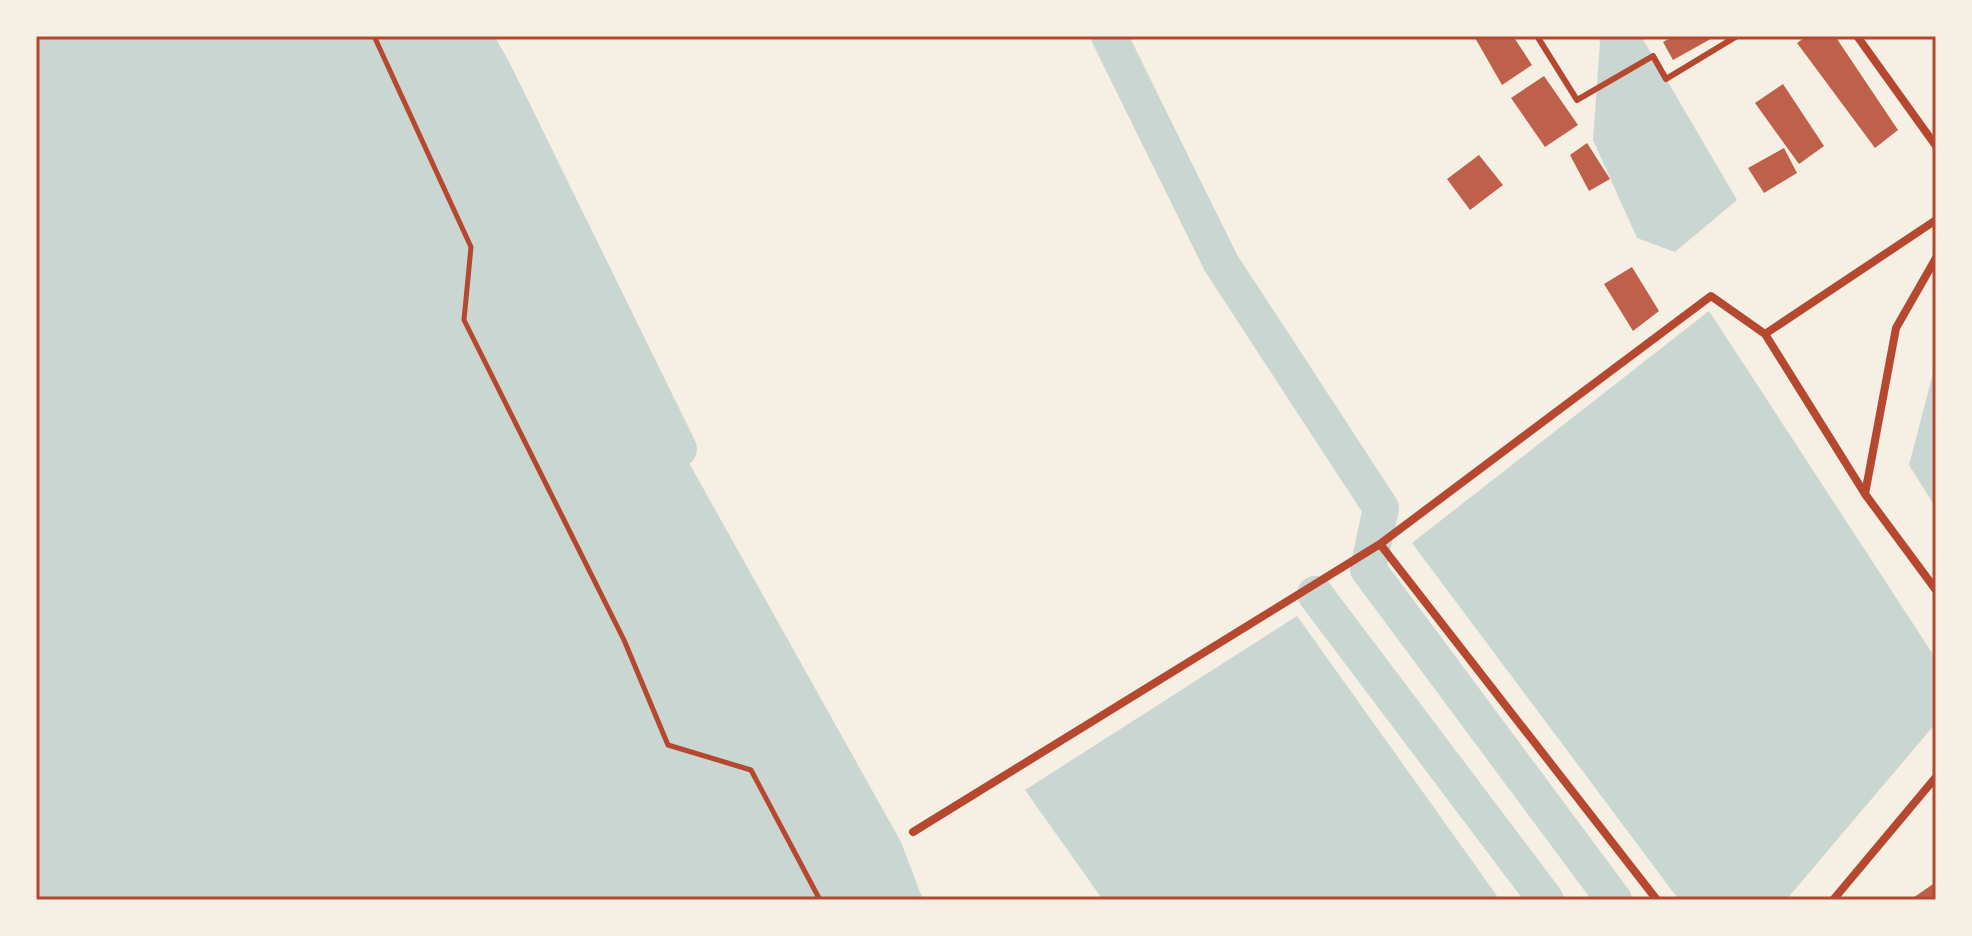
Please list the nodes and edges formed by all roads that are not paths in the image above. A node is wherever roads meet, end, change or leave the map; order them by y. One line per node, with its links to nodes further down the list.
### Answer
1 (1537, 36): 2 (lane)
2 (1737, 36)
3 (1857, 36): 4 (street)
4 (1936, 146)
5 (1936, 220): 7 (street)
6 (1936, 258): 8 (street)
7 (1765, 334): 8 (street); 9 (street)
8 (1865, 494): 10 (street)
9 (1380, 544): 12 (street); 13 (street)
10 (1936, 590)
11 (1936, 777): 14 (street)
12 (913, 832)
13 (1657, 900)
14 (1833, 900)

